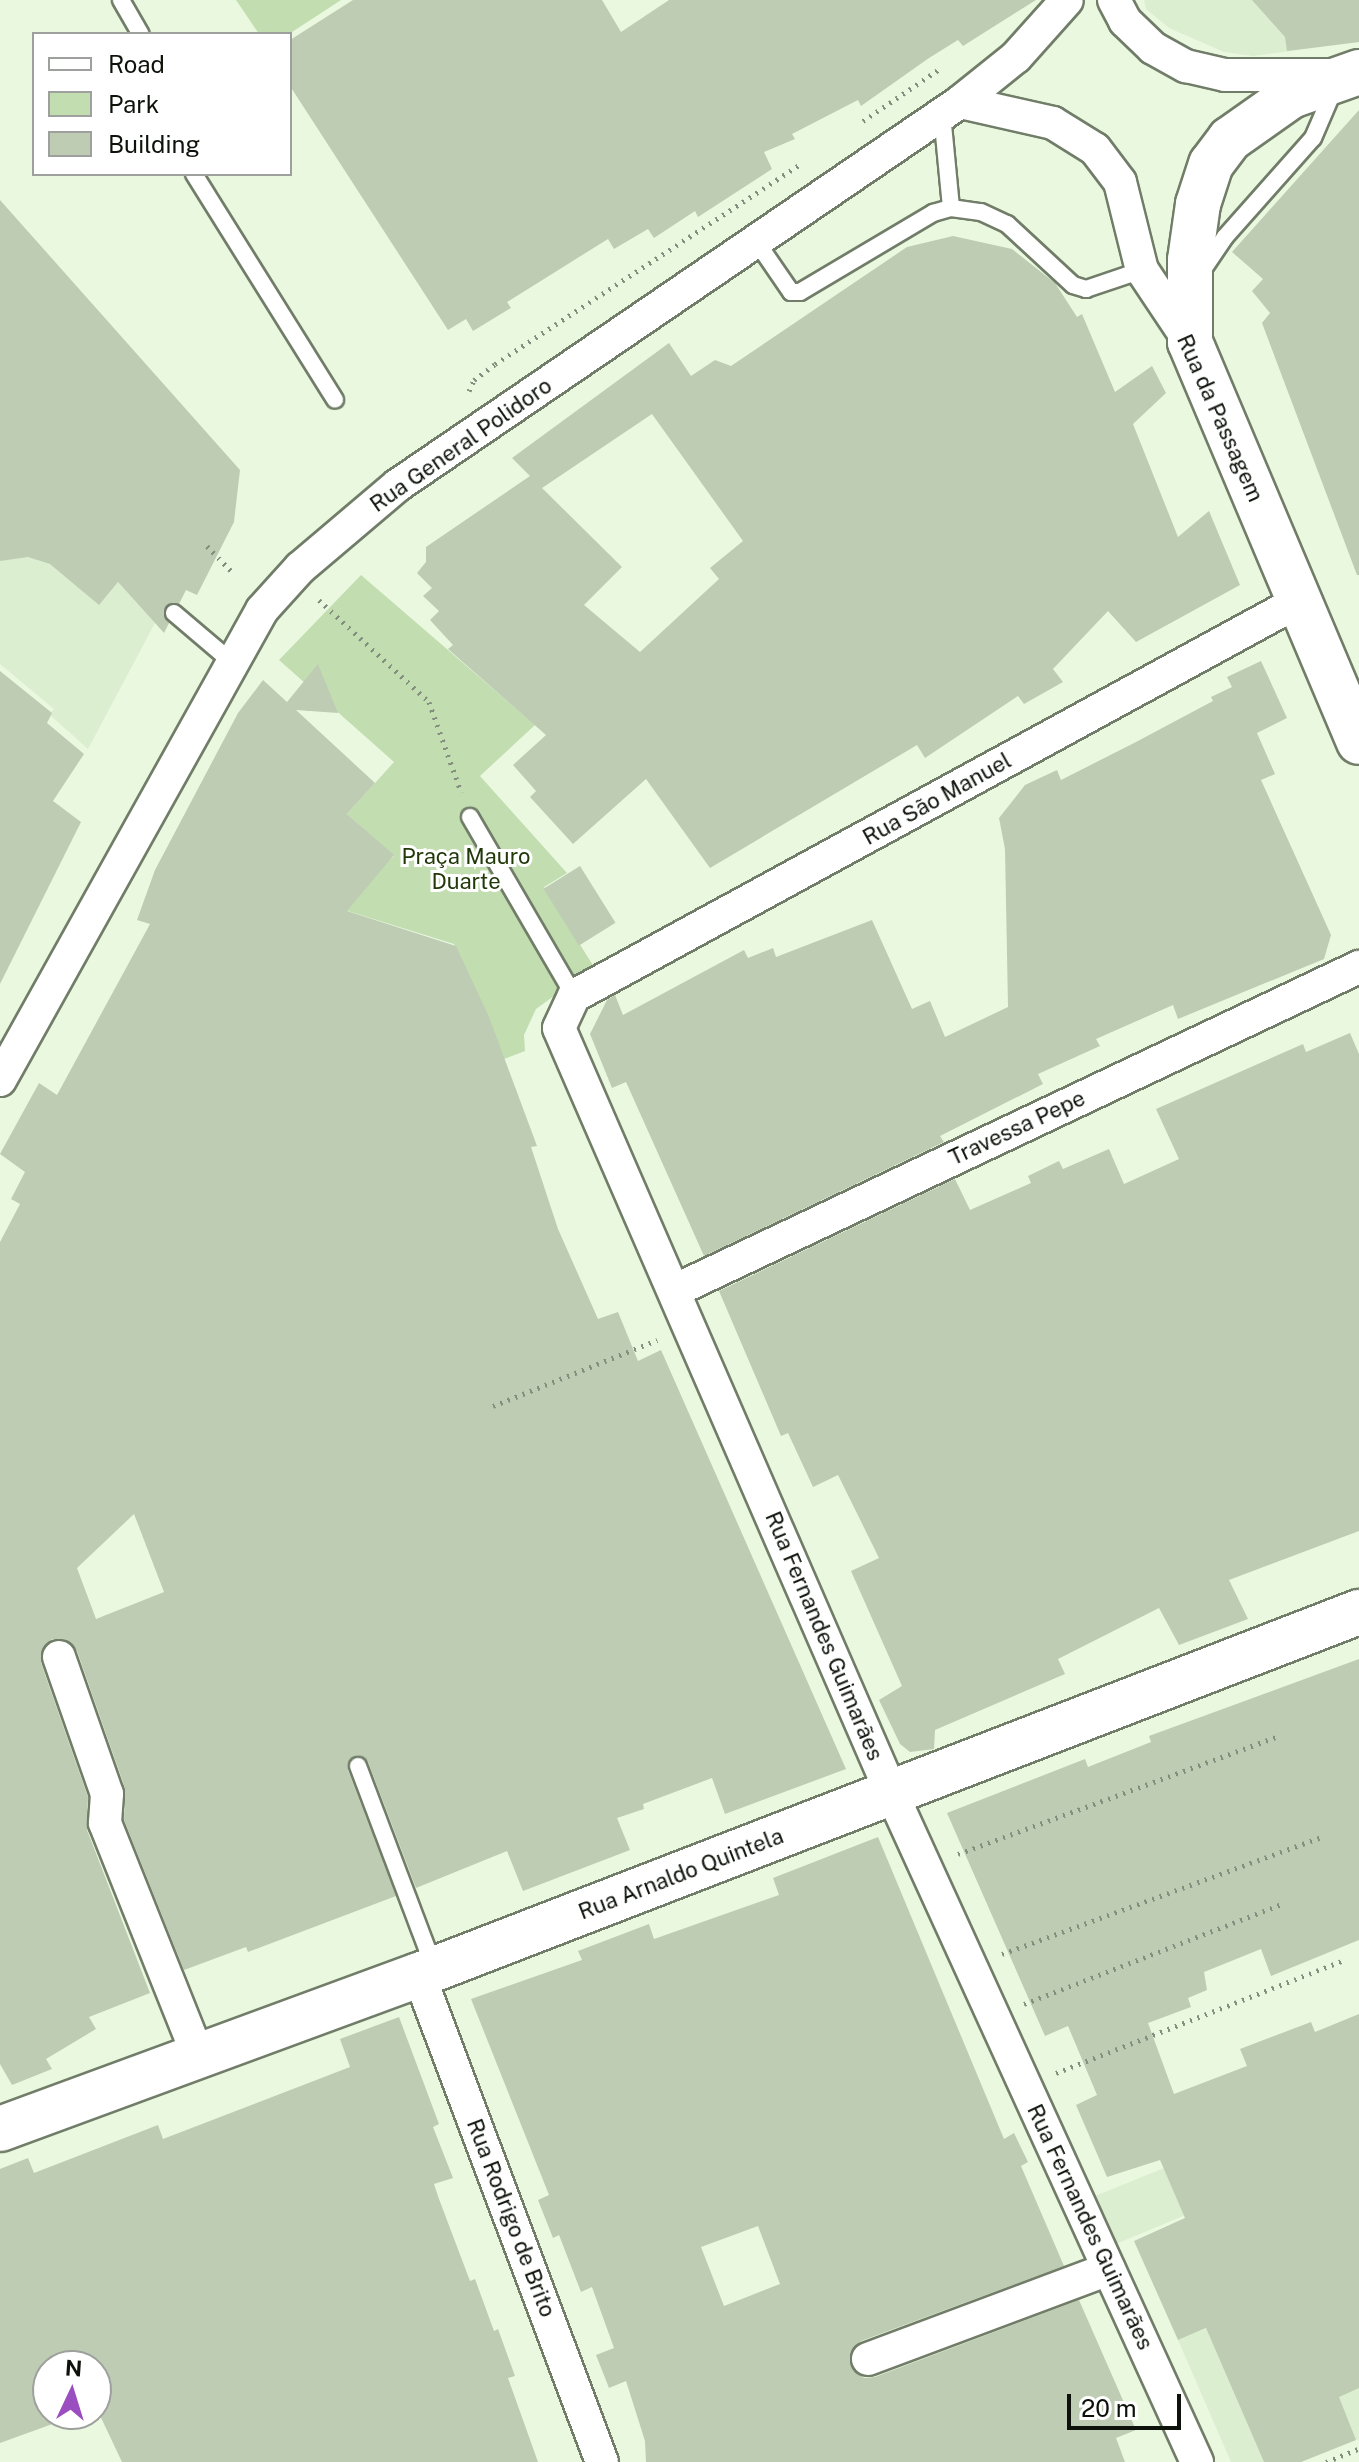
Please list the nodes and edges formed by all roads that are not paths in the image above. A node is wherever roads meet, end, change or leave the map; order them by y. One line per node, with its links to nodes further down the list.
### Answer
1 (121, 0): 5 (lane)
2 (138, 0): 5 (lane)
3 (1067, 0): 7 (street)
4 (1114, 0): 6 (street)
5 (139, 28)
6 (1350, 74): 12 (lane); 12 (main road)
7 (951, 108): 9 (lane); 10 (street, Rua General Polidoro); 11 (street, Rua da Passagem)
8 (195, 176): 14 (lane)
9 (951, 208): 10 (lane); 11 (lane)
10 (756, 241): 17 (street, Rua General Polidoro)
11 (1142, 270): 13 (street, Rua da Passagem)
12 (1190, 289): 13 (main road)
13 (1190, 342): 15 (main road, Rua da Passagem)
14 (335, 400)
15 (1299, 601): 18 (main road, Rua da Passagem); 21 (street, Rua São Manuel)
16 (174, 613): 17 (lane)
17 (233, 663): 22 (street, Rua General Polidoro)
18 (1359, 742)
19 (470, 817): 21 (lane)
20 (1359, 967): 23 (street, Travessa Pepe)
21 (574, 996): 23 (street, Rua Fernandes Guimarães)
22 (0, 1080)
23 (676, 1290): 27 (street, Rua Fernandes Guimarães)
24 (1359, 1612): 27 (main road, Rua Arnaldo Quintela)
25 (59, 1657): 29 (street)
26 (358, 1766): 28 (lane)
27 (892, 1794): 28 (main road, Rua Arnaldo Quintela); 31 (street, Rua Fernandes Guimarães)
28 (426, 1971): 29 (main road, Rua Arnaldo Quintela); 33 (street, Rua Rodrigo de Brito)
29 (198, 2056): 30 (main road, Rua Arnaldo Quintela)
30 (0, 2129)
31 (1109, 2269): 32 (street); 34 (street, Rua Fernandes Guimarães)
32 (868, 2359)
33 (602, 2462)
34 (1197, 2462)

